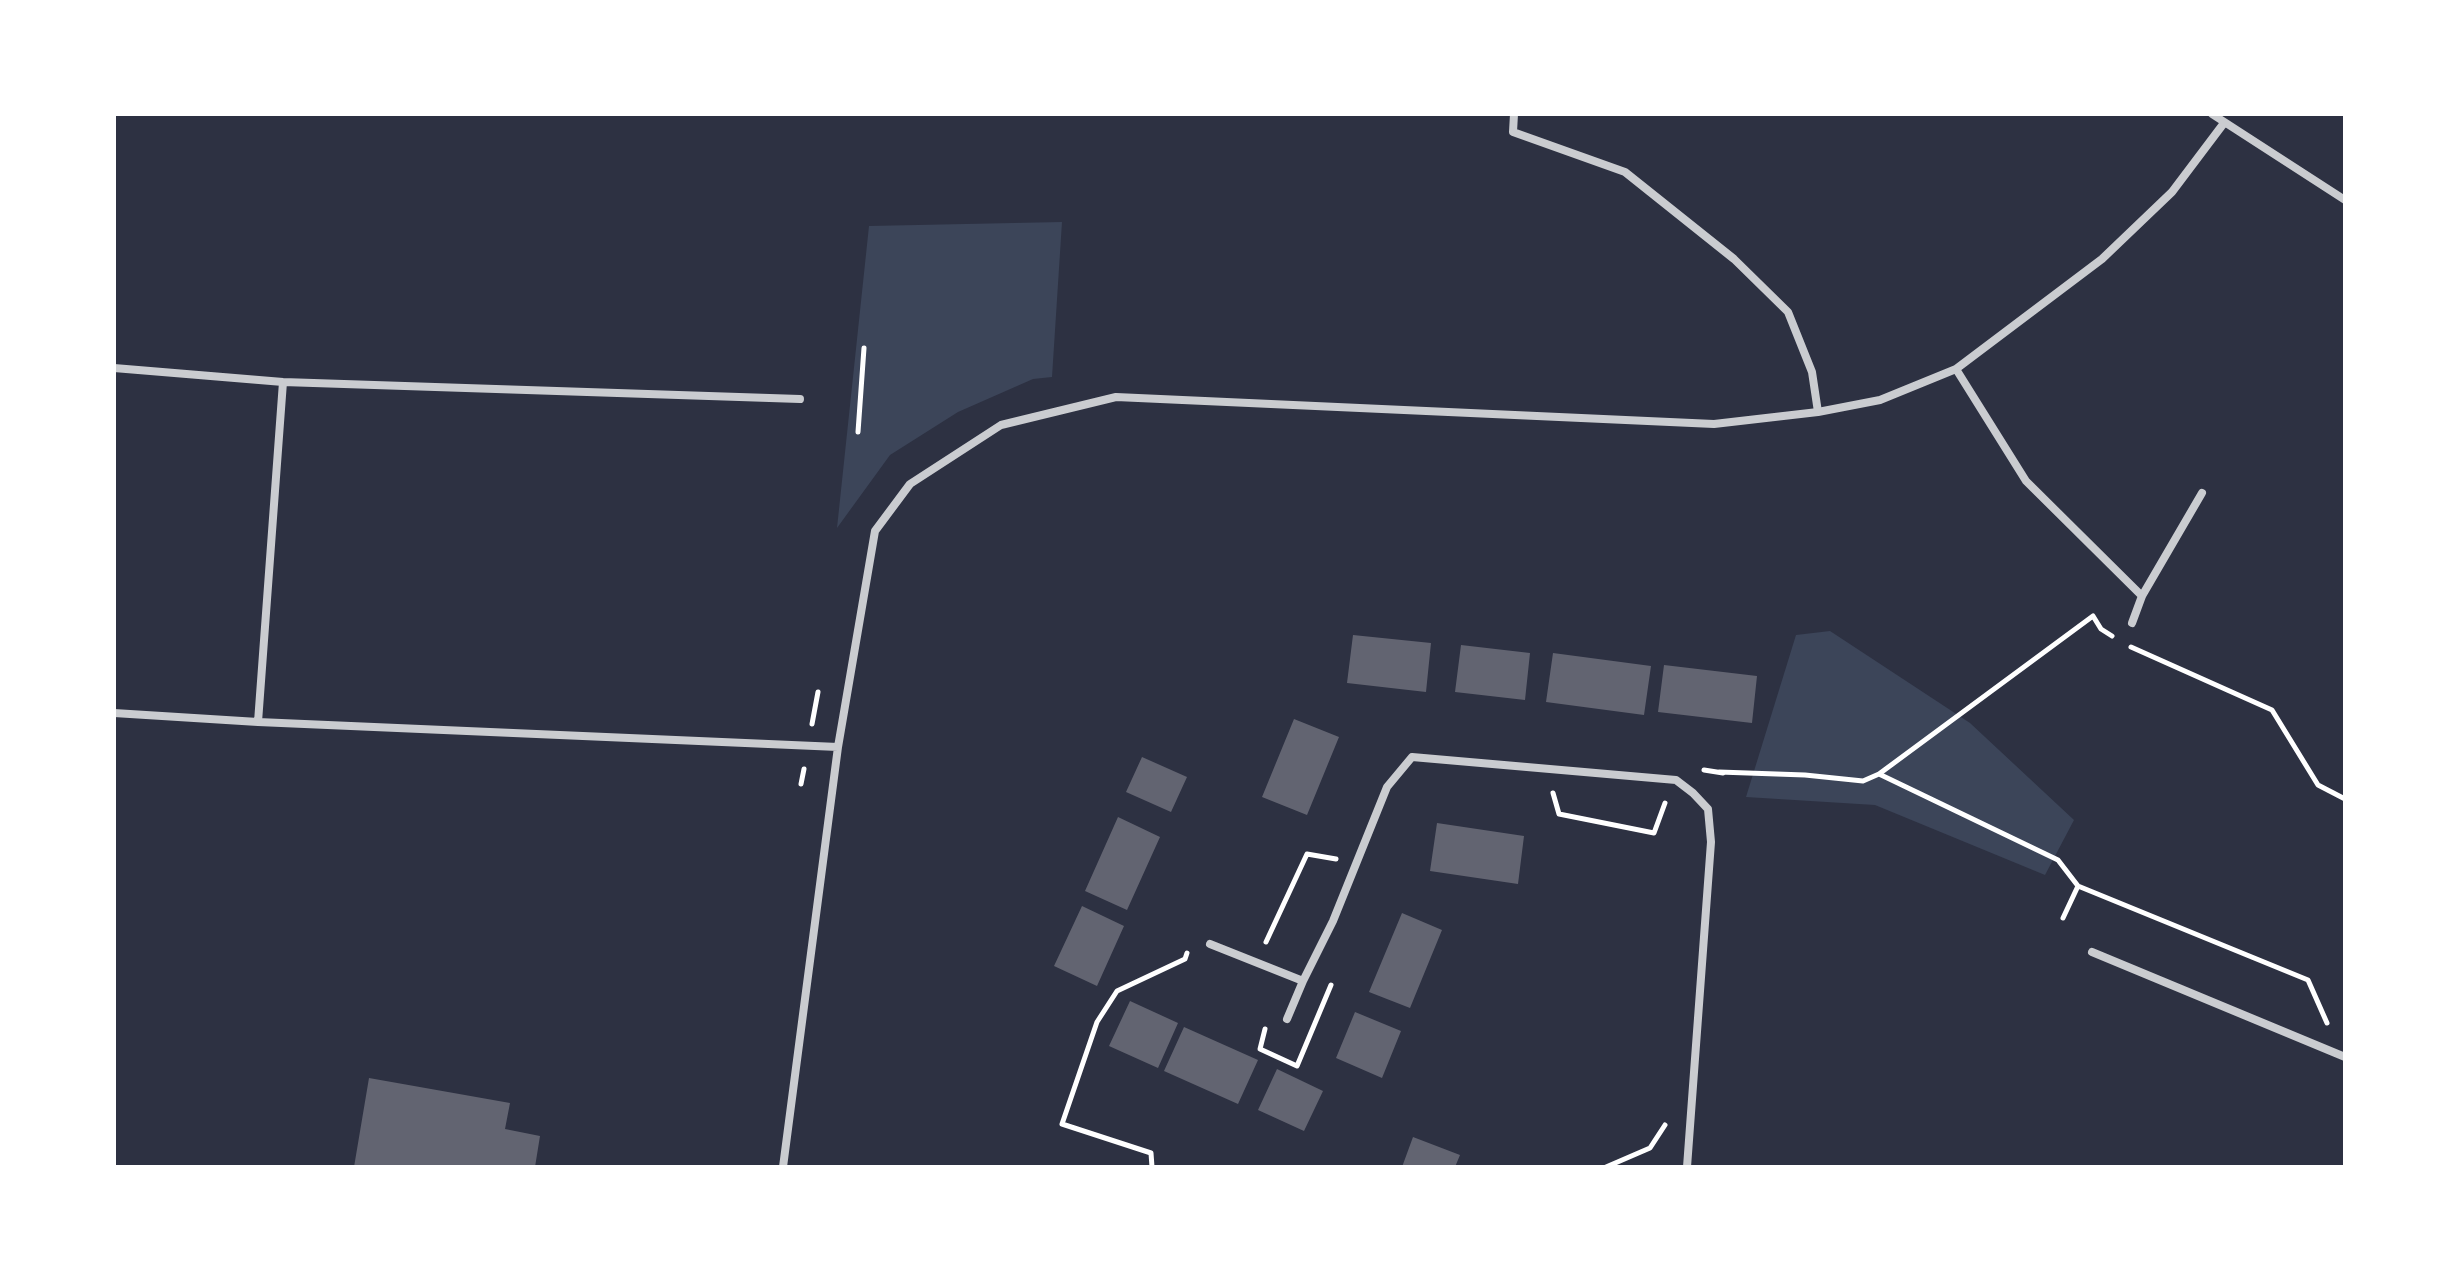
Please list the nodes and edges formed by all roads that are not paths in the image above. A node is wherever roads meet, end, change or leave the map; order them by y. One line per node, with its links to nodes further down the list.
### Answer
1 (1514, 114): 9 (street)
2 (2212, 114): 3 (street)
3 (2224, 123): 4 (street); 6 (street)
4 (2345, 200)
5 (114, 368): 7 (street)
6 (1956, 369): 9 (street); 11 (street)
7 (283, 382): 8 (street); 14 (street)
8 (800, 399)
9 (1818, 412): 15 (street)
10 (2202, 493): 11 (street)
11 (2142, 596): 12 (street)
12 (2132, 623)
13 (114, 713): 14 (street)
14 (258, 722): 15 (street)
15 (838, 747): 21 (street)
16 (1210, 944): 18 (street)
17 (2092, 952): 20 (street)
18 (1303, 981): 19 (street); 22 (street)
19 (1287, 1019)
20 (2345, 1057)
21 (783, 1167)
22 (1687, 1167)

